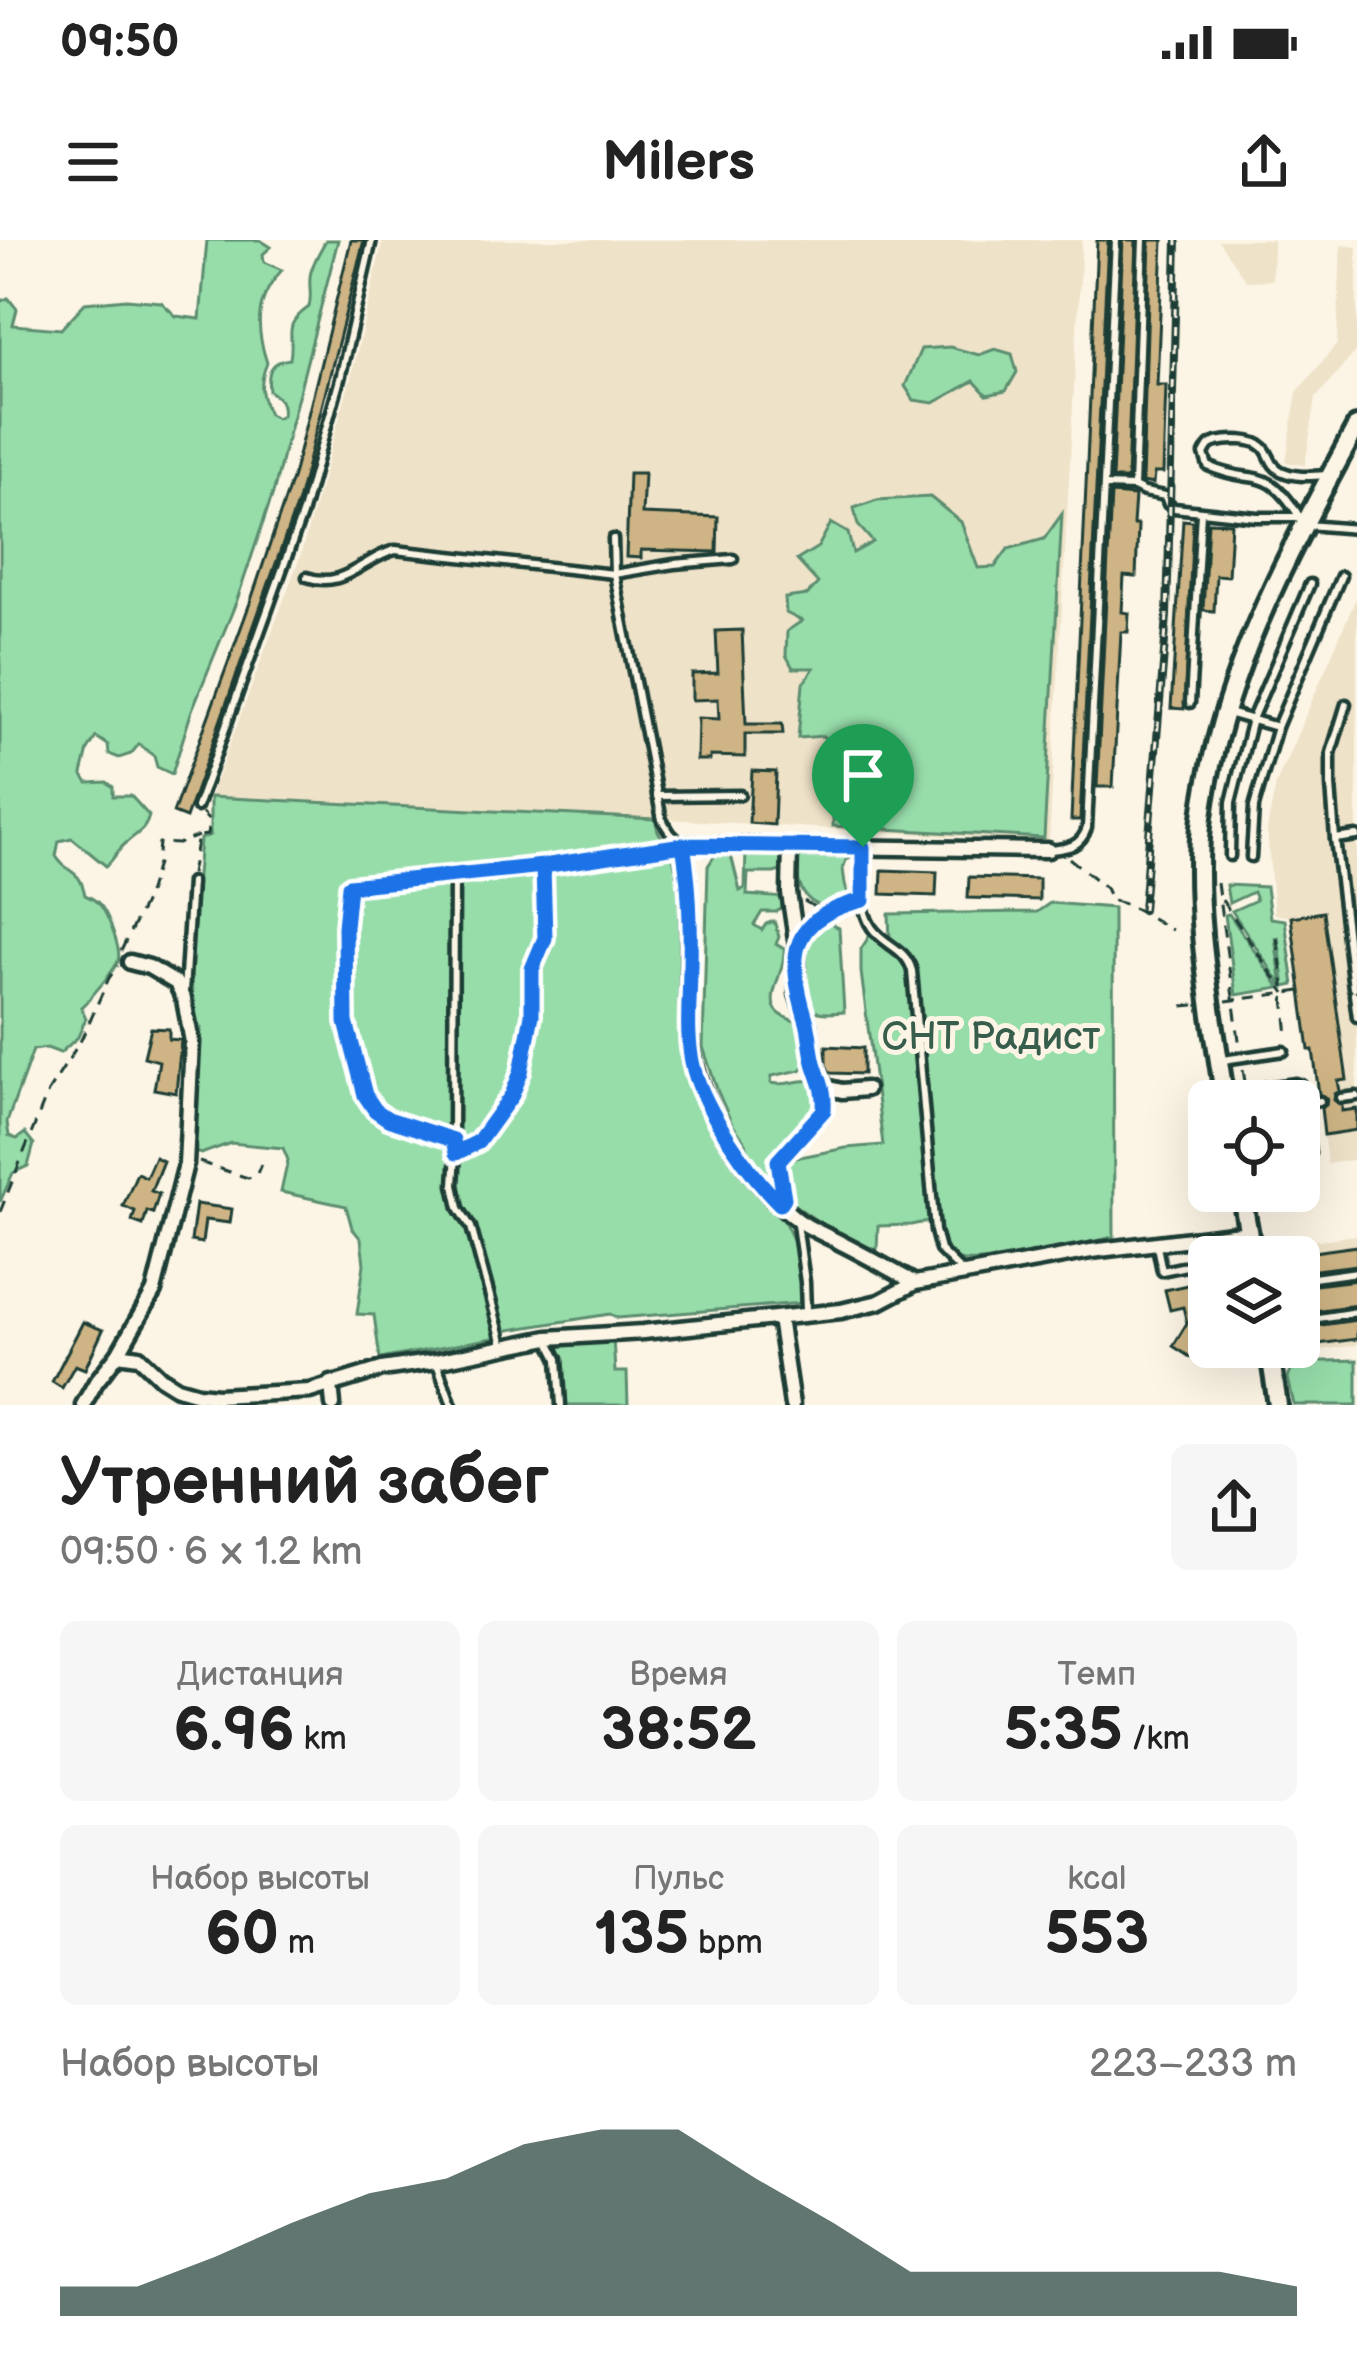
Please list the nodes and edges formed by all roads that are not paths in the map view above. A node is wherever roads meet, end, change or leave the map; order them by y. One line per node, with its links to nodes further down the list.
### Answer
1 (372, 240): 24 (lane)
2 (1116, 240): 6 (lane)
3 (1143, 240): 7 (lane)
4 (1357, 425): 5 (street)
5 (1330, 476): 9 (street); 9 (lane)
6 (1104, 486): 7 (lane); 30 (lane)
7 (1134, 487): 8 (lane)
8 (1202, 512): 9 (lane); 17 (lane)
9 (1302, 521): 10 (lane); 19 (street)
10 (1357, 530)
11 (613, 539): 13 (lane)
12 (733, 559): 13 (lane)
13 (614, 574): 15 (lane); 23 (lane)
14 (1341, 576): 21 (lane)
15 (307, 578)
16 (1310, 584): 20 (lane)
17 (1190, 703)
18 (1346, 704): 26 (lane)
19 (1224, 712): 20 (lane); 41 (street)
20 (1252, 719): 21 (lane); 31 (lane)
21 (1277, 727): 32 (lane)
22 (740, 795): 23 (lane)
23 (657, 796): 27 (lane)
24 (197, 807)
25 (1357, 836): 26 (lane)
26 (1335, 839): 37 (lane)
27 (683, 845): 28 (street); 33 (lane); 49 (street)
28 (790, 847): 29 (street); 43 (street)
29 (863, 847): 30 (street); 55 (lane)
30 (1052, 850)
31 (1229, 856)
32 (1251, 857)
33 (543, 866): 34 (lane); 47 (lane)
34 (454, 875): 46 (lane); 46 (lane)
35 (191, 882): 38 (lane)
36 (130, 962): 38 (street)
37 (1354, 991): 39 (lane)
38 (184, 1000): 64 (street)
39 (1357, 1017)
40 (1284, 1051): 41 (lane)
41 (1219, 1060): 42 (street)
42 (1222, 1080)
43 (866, 1089)
44 (1357, 1096): 45 (lane)
45 (1341, 1098)
46 (453, 1140): 47 (lane)
47 (456, 1153): 63 (lane)
48 (1245, 1212): 50 (street)
49 (797, 1220): 57 (street); 59 (lane)
50 (1249, 1232): 51 (street); 52 (street)
51 (1250, 1236)
52 (1156, 1242): 53 (lane); 55 (street)
53 (1188, 1266)
54 (1357, 1272): 56 (lane)
55 (964, 1274): 57 (street)
56 (1320, 1277)
57 (915, 1283): 59 (street)
58 (1357, 1312): 61 (lane)
59 (806, 1313): 60 (street)
60 (779, 1318): 62 (street); 73 (street)
61 (1320, 1318)
62 (548, 1338): 63 (street); 72 (lane)
63 (504, 1348): 65 (street)
64 (118, 1354): 68 (street); 69 (street)
65 (436, 1361): 67 (street); 71 (lane)
66 (1272, 1368): 74 (street)
67 (331, 1383): 68 (street); 70 (street)
68 (218, 1400)
69 (83, 1405)
70 (333, 1405)
71 (452, 1405)
72 (561, 1405)
73 (792, 1405)
74 (1278, 1405)

